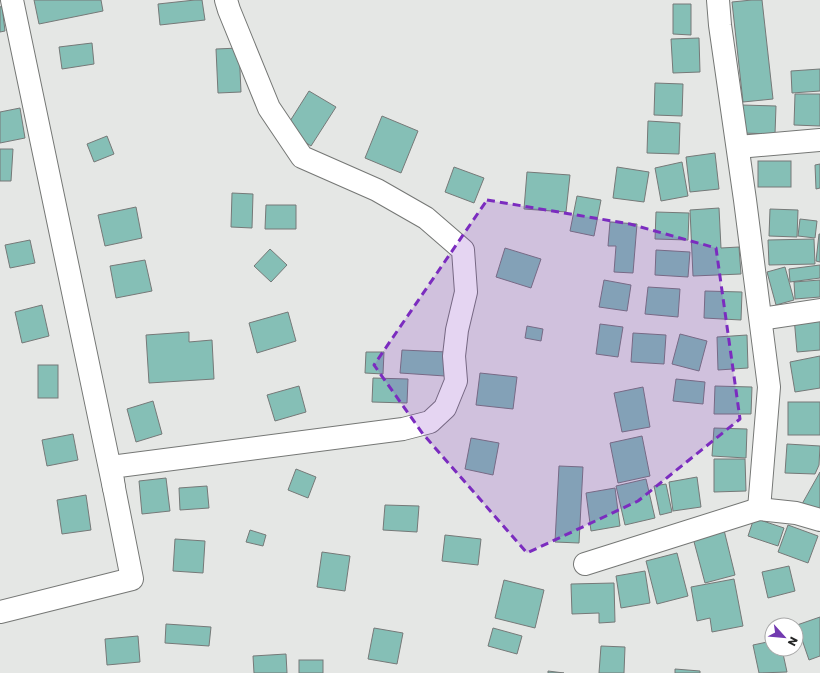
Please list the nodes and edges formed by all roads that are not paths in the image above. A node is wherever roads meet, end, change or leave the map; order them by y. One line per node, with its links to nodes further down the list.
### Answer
1 (12, 0): 8 (street)
2 (226, 0): 8 (street)
3 (718, 0): 5 (street)
4 (820, 140): 5 (street)
5 (738, 147): 7 (street)
6 (820, 310): 7 (street)
7 (761, 319): 9 (street)
8 (114, 488): 12 (street)
9 (759, 509): 10 (street); 11 (street)
10 (820, 520)
11 (585, 564)
12 (0, 612)

